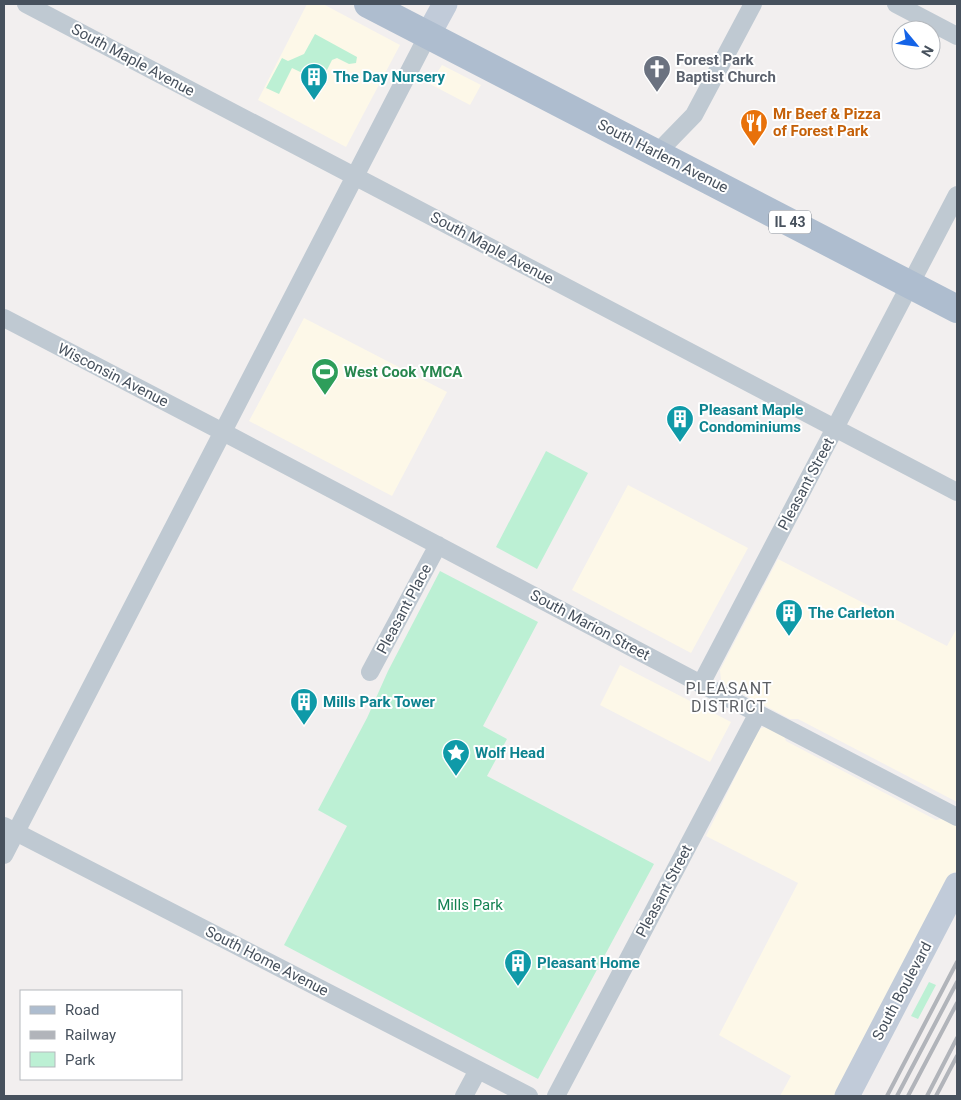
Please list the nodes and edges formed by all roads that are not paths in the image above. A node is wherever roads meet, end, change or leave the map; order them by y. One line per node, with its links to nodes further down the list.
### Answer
1 (26, 4): 9 (street, South Maple Avenue)
2 (368, 4): 6 (main road, South Harlem Avenue / IL 43)
3 (445, 4): 6 (street)
4 (752, 4): 8 (street)
5 (896, 4): 7 (street)
6 (428, 35): 8 (main road, South Harlem Avenue / IL 43); 9 (street)
7 (957, 36)
8 (657, 153): 11 (main road, South Harlem Avenue / IL 43)
9 (355, 176): 14 (street, South Maple Avenue); 15 (street)
10 (957, 195): 11 (street, Pleasant Street)
11 (910, 284): 12 (main road, South Harlem Avenue / IL 43); 14 (street, Pleasant Street)
12 (957, 309)
13 (4, 318): 15 (street, Wisconsin Avenue)
14 (835, 428): 16 (street, South Maple Avenue); 19 (street, Pleasant Street)
15 (223, 432): 17 (street, South Marion Street); 22 (street)
16 (957, 492)
17 (438, 545): 18 (street, Pleasant Place); 19 (street, South Marion Street)
18 (370, 672)
19 (701, 684): 20 (street, South Marion Street)
20 (758, 713): 21 (street, South Marion Street); 28 (street, Pleasant Street)
21 (957, 817)
22 (10, 829): 23 (street); 25 (street, South Home Avenue)
23 (4, 855)
24 (957, 885): 29 (street, South Boulevard)
25 (478, 1070): 26 (street); 27 (street, South Home Avenue)
26 (464, 1096)
27 (530, 1096)
28 (556, 1096)
29 (847, 1096)

